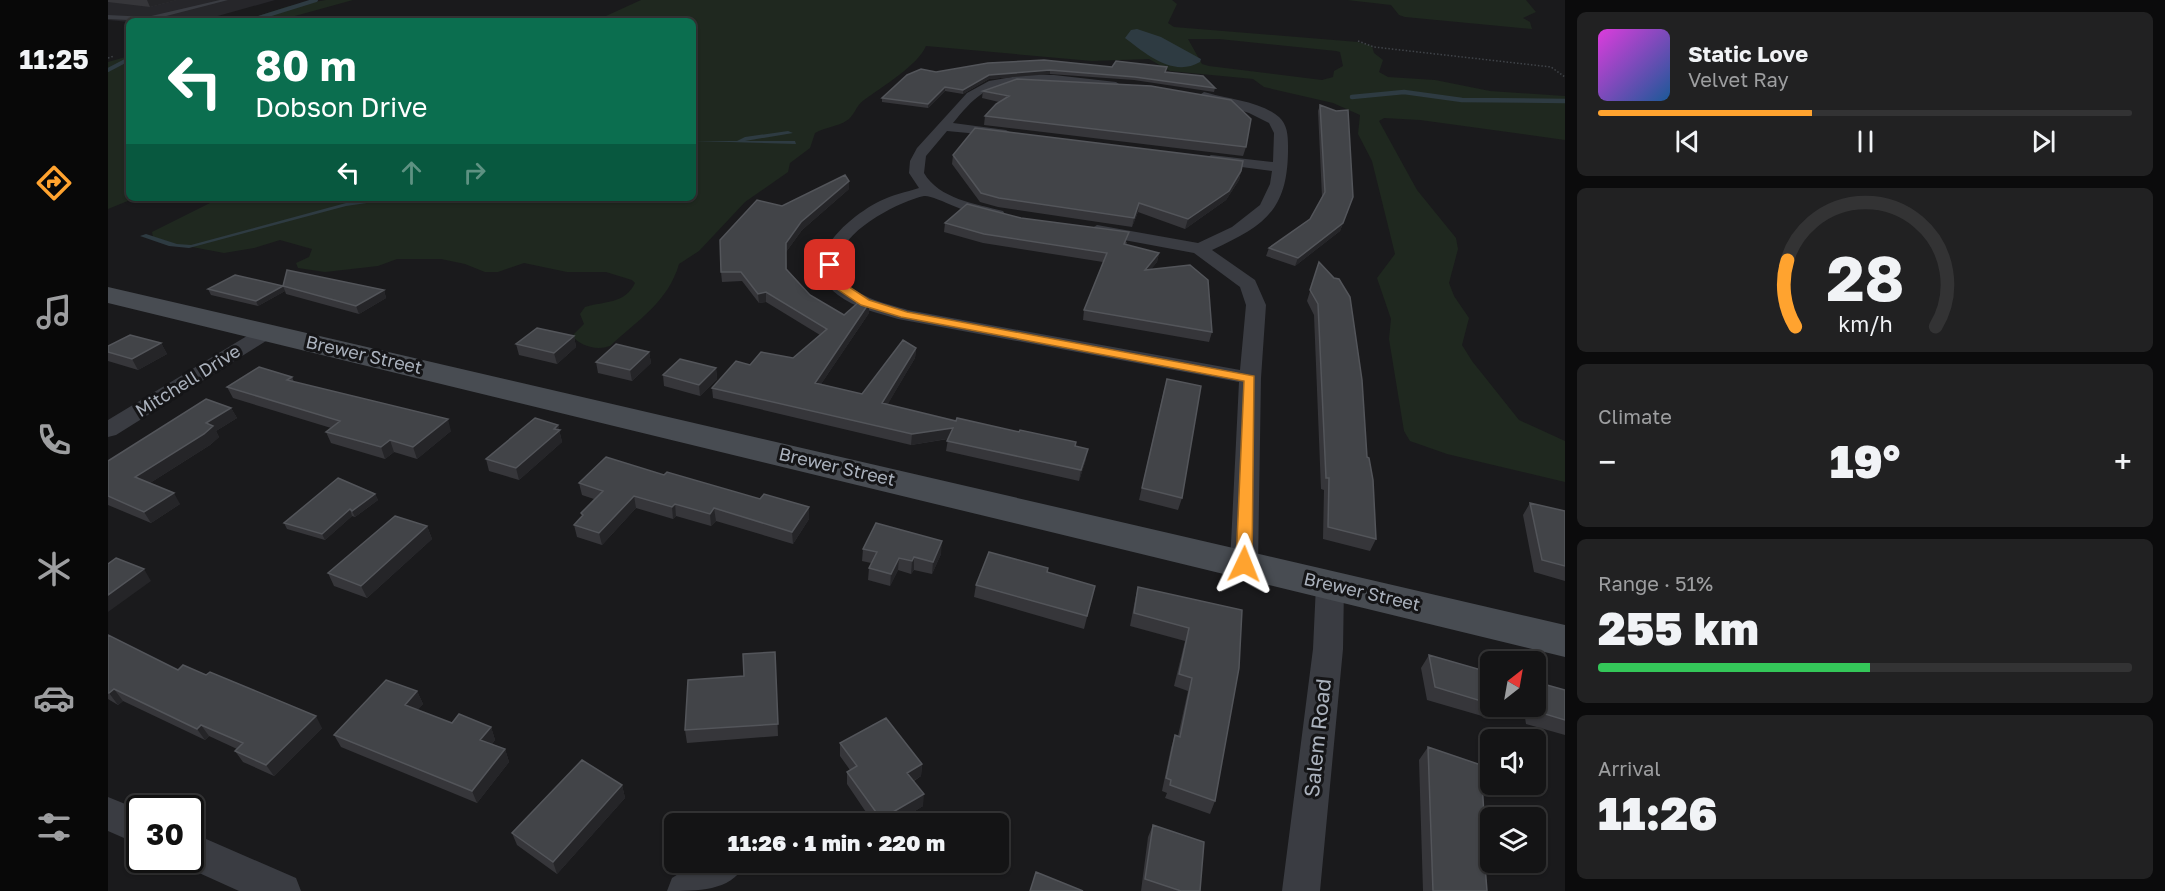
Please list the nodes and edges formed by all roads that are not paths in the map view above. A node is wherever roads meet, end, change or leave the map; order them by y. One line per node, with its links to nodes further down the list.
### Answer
1 (226, 0): 4 (lane)
2 (108, 17): 3 (lane)
3 (128, 18)
4 (151, 18)
5 (1136, 88): 7 (street)
6 (1194, 94): 10 (street)
7 (943, 126): 8 (street); 11 (street)
8 (1024, 136)
9 (1199, 158): 10 (street)
10 (1280, 168): 14 (street)
11 (929, 190): 12 (street); 17 (street)
12 (1010, 217)
13 (1081, 228): 14 (street)
14 (1200, 249): 17 (street)
15 (108, 295): 16 (main road, Brewer Street)
16 (267, 332): 18 (street, Mitchell Drive); 19 (main road, Brewer Street)
17 (1250, 378): 19 (street)
18 (108, 430)
19 (1244, 564): 20 (main road, Brewer Street)
20 (1330, 585): 21 (main road, Brewer Street); 28 (street, Salem Road)
21 (1565, 641)
22 (108, 814): 23 (street)
23 (126, 822)
24 (204, 856): 26 (street)
25 (714, 873): 27 (street)
26 (282, 891)
27 (686, 891)
28 (1301, 891)

